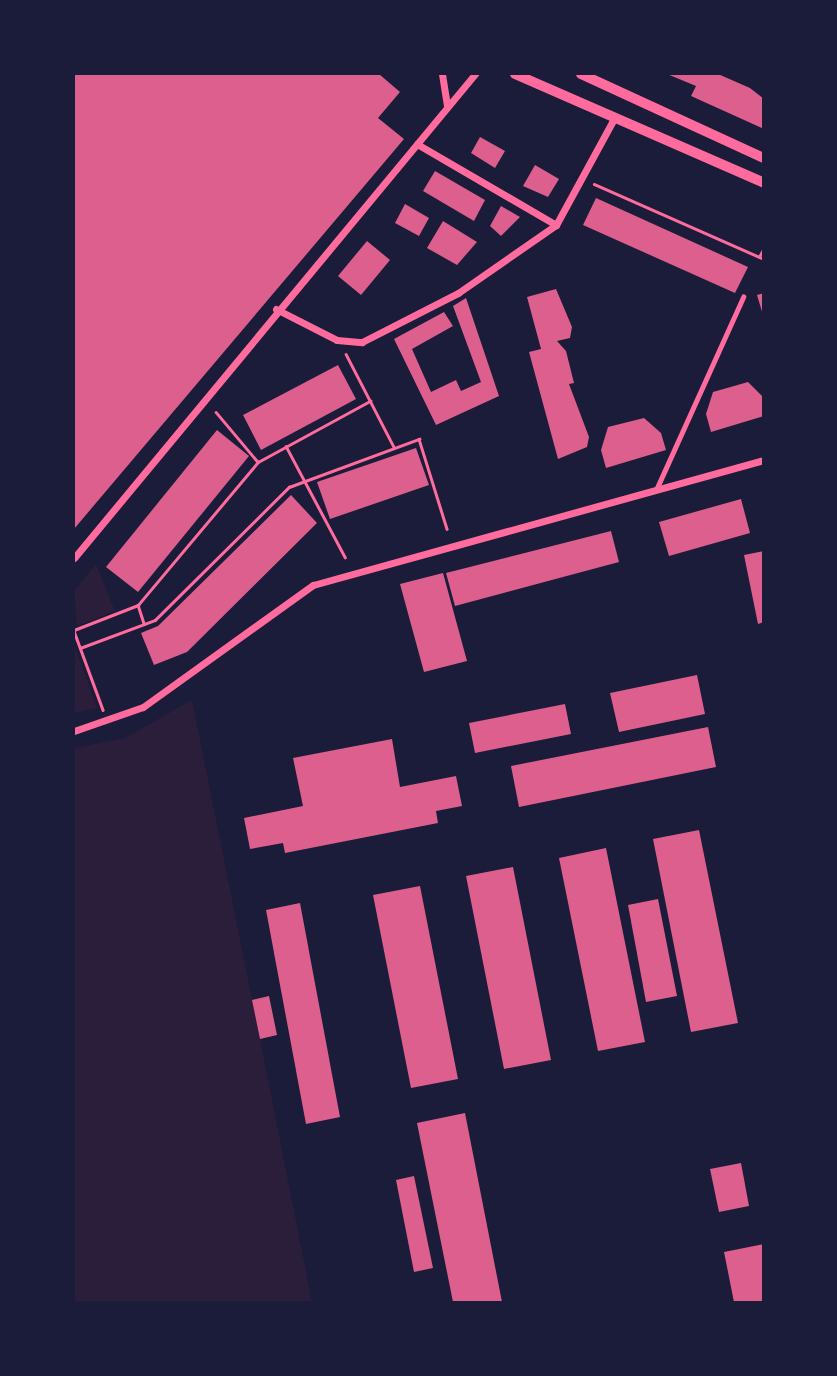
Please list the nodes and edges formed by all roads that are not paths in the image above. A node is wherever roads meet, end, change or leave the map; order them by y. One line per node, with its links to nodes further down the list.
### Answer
1 (442, 74): 5 (street)
2 (475, 74): 5 (street)
3 (515, 74): 6 (street)
4 (586, 75): 8 (street)
5 (447, 107): 7 (street)
6 (615, 117): 9 (street); 10 (street)
7 (417, 144): 10 (street); 12 (street)
8 (764, 158)
9 (764, 183)
10 (556, 225): 12 (street)
11 (743, 297): 14 (lane)
12 (276, 309): 15 (street)
13 (764, 460): 14 (street)
14 (656, 490): 16 (street)
15 (74, 558)
16 (74, 731)

